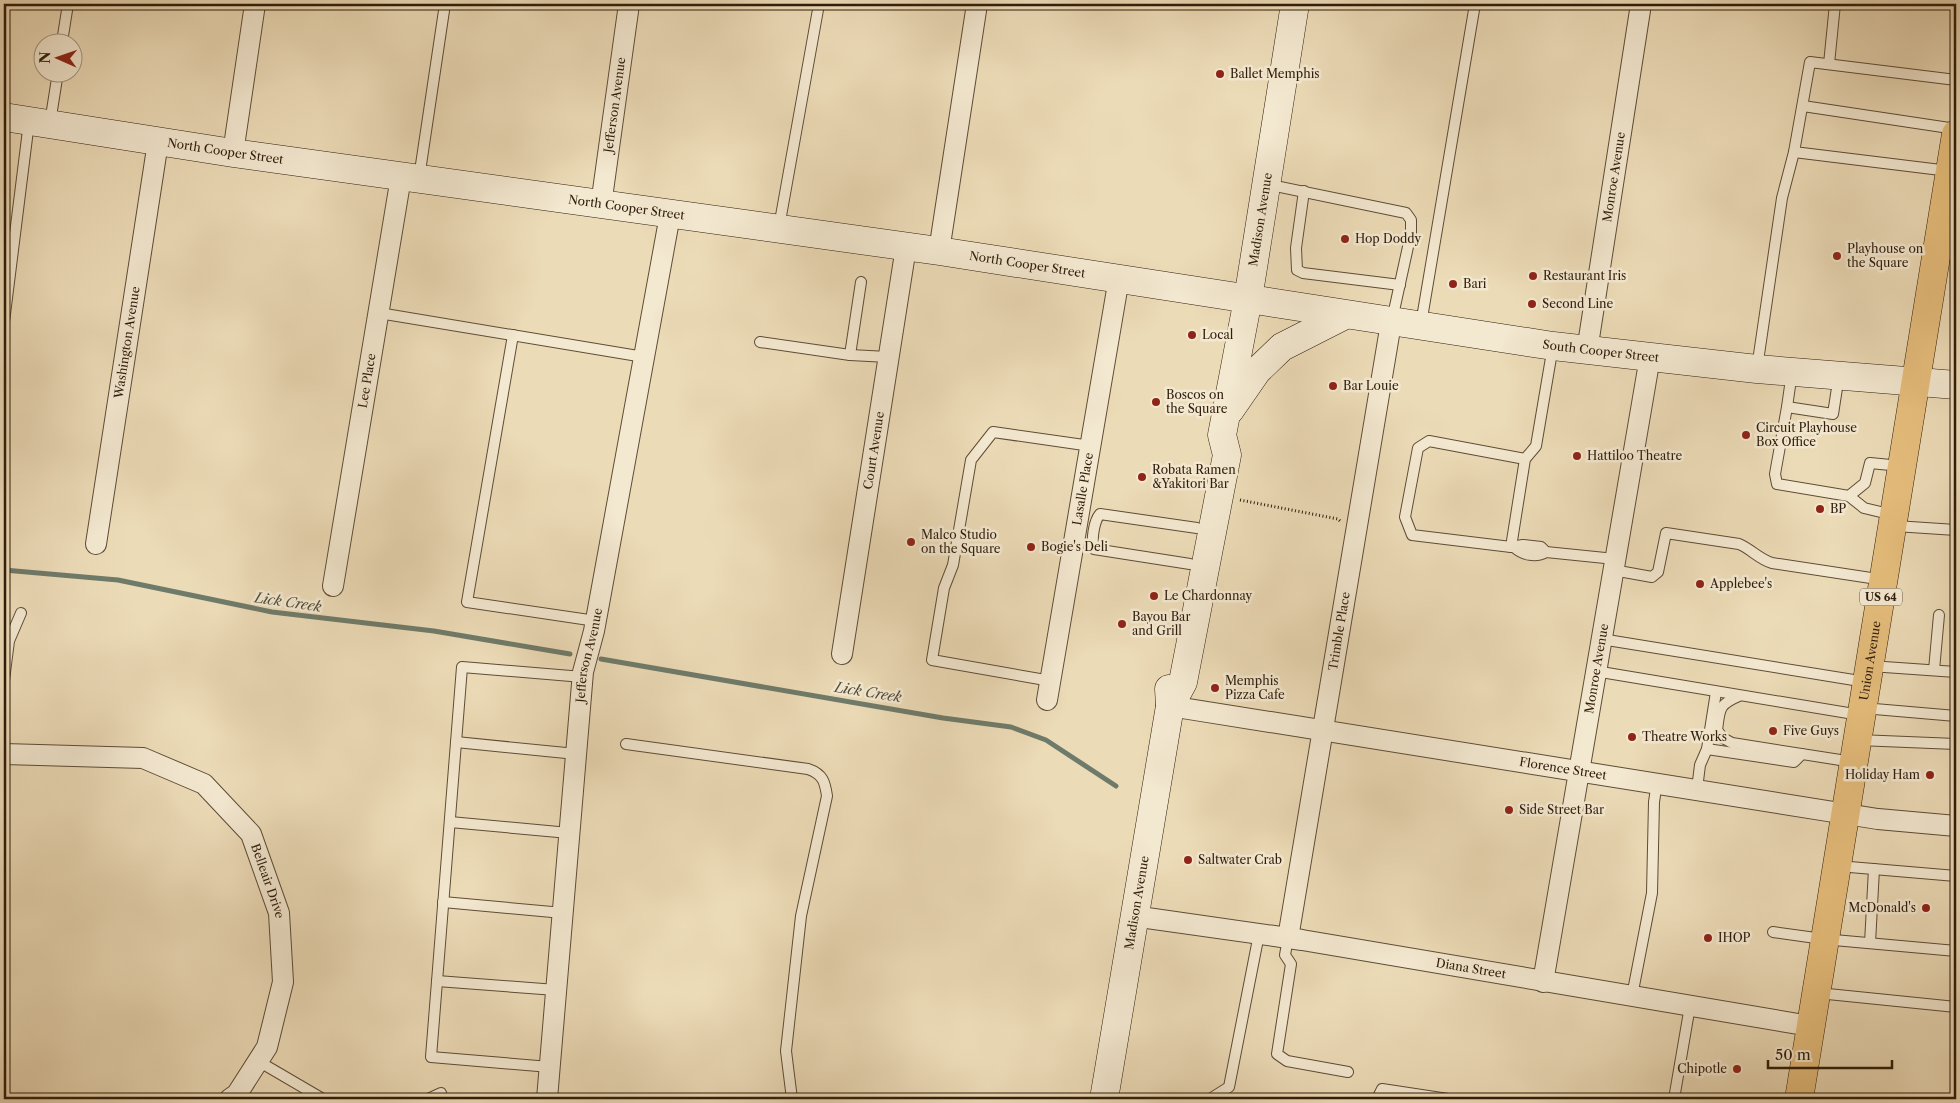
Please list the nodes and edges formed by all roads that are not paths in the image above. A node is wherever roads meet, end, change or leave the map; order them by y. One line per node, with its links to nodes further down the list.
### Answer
1 (68, 4): 11 (lane)
2 (255, 4): 21 (street)
3 (445, 4): 22 (lane)
4 (629, 4): 26 (street, Jefferson Avenue)
5 (819, 4): 28 (lane)
6 (977, 4): 30 (street)
7 (1295, 4): 23 (street, Madison Avenue)
8 (1475, 4): 39 (lane)
9 (1641, 4): 43 (street, Monroe Avenue)
10 (1835, 4): 12 (lane)
11 (64, 32)
12 (1829, 64): 13 (lane); 15 (lane)
13 (1956, 80)
14 (52, 82): 16 (lane)
15 (1803, 106): 17 (lane); 20 (lane)
16 (28, 120): 19 (street, North Cooper Street); 37 (lane)
17 (1956, 129)
18 (1956, 134): 24 (main road, Union Avenue / US 64)
19 (158, 142): 21 (street, North Cooper Street); 63 (street, Washington Avenue)
20 (1794, 152): 24 (lane); 48 (lane)
21 (233, 153): 22 (street, North Cooper Street)
22 (410, 178): 26 (street, North Cooper Street); 35 (street, Lee Place)
23 (1266, 184): 25 (lane); 34 (street, Madison Avenue)
24 (1951, 188): 51 (main road, Union Avenue / US 64)
25 (1304, 191): 33 (lane); 33 (lane)
26 (601, 205): 27 (street, North Cooper Street)
27 (670, 215): 28 (street, North Cooper Street); 45 (street, Jefferson Avenue)
28 (779, 228): 29 (street, North Cooper Street)
29 (906, 247): 30 (street, North Cooper Street); 47 (street, Court Avenue)
30 (939, 251): 31 (street, North Cooper Street)
31 (1119, 278): 34 (street, North Cooper Street); 55 (street, Lasalle Place)
32 (861, 282): 44 (lane)
33 (1400, 285): 38 (lane)
34 (1248, 299): 36 (street, South Cooper Street); 54 (street, Madison Avenue)
35 (379, 313): 40 (lane); 68 (street, Lee Place)
36 (1345, 315): 38 (street, South Cooper Street); 54 (street)
37 (4, 322)
38 (1391, 323): 39 (street, South Cooper Street); 85 (street, Trimble Place)
39 (1421, 327): 42 (street, South Cooper Street)
40 (513, 335): 45 (lane); 71 (lane)
41 (760, 342): 44 (lane)
42 (1553, 346): 43 (street, South Cooper Street); 56 (lane)
43 (1587, 351): 46 (street, South Cooper Street)
44 (850, 355): 47 (lane)
45 (644, 357): 71 (street, Jefferson Avenue)
46 (1650, 357): 48 (street, South Cooper Street); 66 (street, Monroe Avenue)
47 (888, 358): 73 (street, Court Avenue)
48 (1757, 369): 49 (street, South Cooper Street)
49 (1792, 371): 50 (street, South Cooper Street); 53 (lane)
50 (1839, 375): 51 (street, South Cooper Street); 53 (lane)
51 (1917, 382): 52 (street, South Cooper Street); 57 (main road, Union Avenue / US 64)
52 (1956, 385)
53 (1787, 407): 58 (lane)
54 (1223, 428): 61 (street, Madison Avenue); 82 (street, Madison Avenue)
55 (1091, 446): 60 (street, Lasalle Place); 79 (lane)
56 (1526, 459): 64 (lane); 64 (lane)
57 (1903, 466): 58 (lane); 59 (main road, Union Avenue / US 64)
58 (1849, 496): 59 (lane)
59 (1894, 520): 62 (lane); 67 (main road, Union Avenue / US 64)
60 (1086, 525): 61 (lane); 65 (lane); 79 (street, Lasalle Place)
61 (1197, 528): 65 (street, Madison Avenue)
62 (1956, 530)
63 (96, 544)
64 (1513, 548): 66 (lane)
65 (1190, 564): 82 (street, Madison Avenue)
66 (1614, 564): 67 (lane); 72 (street, Monroe Avenue)
67 (1884, 580): 83 (main road, Union Avenue / US 64)
68 (333, 586)
69 (20, 613): 78 (lane)
70 (1939, 615): 74 (lane)
71 (596, 621): 77 (street, Jefferson Avenue)
72 (1601, 639): 75 (street, Monroe Avenue); 83 (lane)
73 (842, 654)
74 (1934, 670): 76 (lane); 83 (lane)
75 (1595, 672): 80 (lane); 93 (street, Monroe Avenue)
76 (1956, 672)
77 (583, 677): 86 (lane); 91 (street, Jefferson Avenue)
78 (4, 680)
79 (1049, 690)
80 (1716, 692): 81 (lane); 89 (lane)
81 (1740, 696): 83 (lane); 92 (lane)
82 (1170, 706): 85 (street, Florence Street); 105 (street, Madison Avenue)
83 (1862, 712): 84 (lane); 88 (lane); 92 (lane); 96 (main road, Union Avenue / US 64)
84 (1956, 716)
85 (1324, 730): 93 (street, Florence Street); 108 (street, Trimble Place)
86 (456, 742): 91 (lane); 97 (lane)
87 (626, 744): 128 (lane)
88 (1956, 744)
89 (1707, 748): 92 (lane); 95 (lane)
90 (4, 754): 120 (street, Belleair Drive)
91 (576, 754): 99 (street, Jefferson Avenue)
92 (1802, 754)
93 (1578, 770): 94 (street, Florence Street); 113 (street, Monroe Avenue)
94 (1657, 782): 95 (street, Florence Street); 116 (lane)
95 (1697, 789): 96 (street, Florence Street)
96 (1847, 812): 98 (street, Florence Street); 100 (main road, Union Avenue / US 64)
97 (450, 822): 99 (lane); 103 (lane)
98 (1956, 826)
99 (569, 833): 104 (street, Jefferson Avenue)
100 (1836, 866): 101 (lane); 109 (main road, Union Avenue / US 64)
101 (1874, 869): 102 (lane); 110 (lane)
102 (1956, 876)
103 (443, 902): 104 (lane); 112 (lane)
104 (563, 913): 114 (street, Jefferson Avenue)
105 (1133, 916): 107 (street, Diana Street); 129 (street, Madison Avenue)
106 (1773, 932): 109 (lane)
107 (1259, 934): 108 (street, Diana Street); 130 (lane)
108 (1288, 938): 113 (street, Diana Street); 122 (lane)
109 (1823, 939): 110 (lane); 115 (main road, Union Avenue / US 64)
110 (1870, 943): 111 (lane)
111 (1956, 951)
112 (437, 981): 114 (lane); 121 (lane)
113 (1543, 982): 116 (street, Diana Street)
114 (556, 990): 121 (street, Jefferson Avenue)
115 (1816, 993): 118 (lane); 119 (main road, Union Avenue / US 64)
116 (1632, 996): 117 (street, Diana Street)
117 (1690, 1006): 119 (street, Diana Street); 133 (lane)
118 (1956, 1007)
119 (1810, 1026): 134 (main road, Union Avenue / US 64)
120 (258, 1061): 124 (street, Belleair Drive); 125 (lane)
121 (550, 1068): 127 (street, Jefferson Avenue)
122 (1348, 1072)
123 (441, 1093): 126 (lane)
124 (230, 1099)
125 (323, 1099)
126 (428, 1099)
127 (547, 1099)
128 (792, 1099)
129 (1104, 1099)
130 (1210, 1099)
131 (1377, 1099): 132 (lane)
132 (1448, 1099)
133 (1674, 1099)
134 (1798, 1099)

